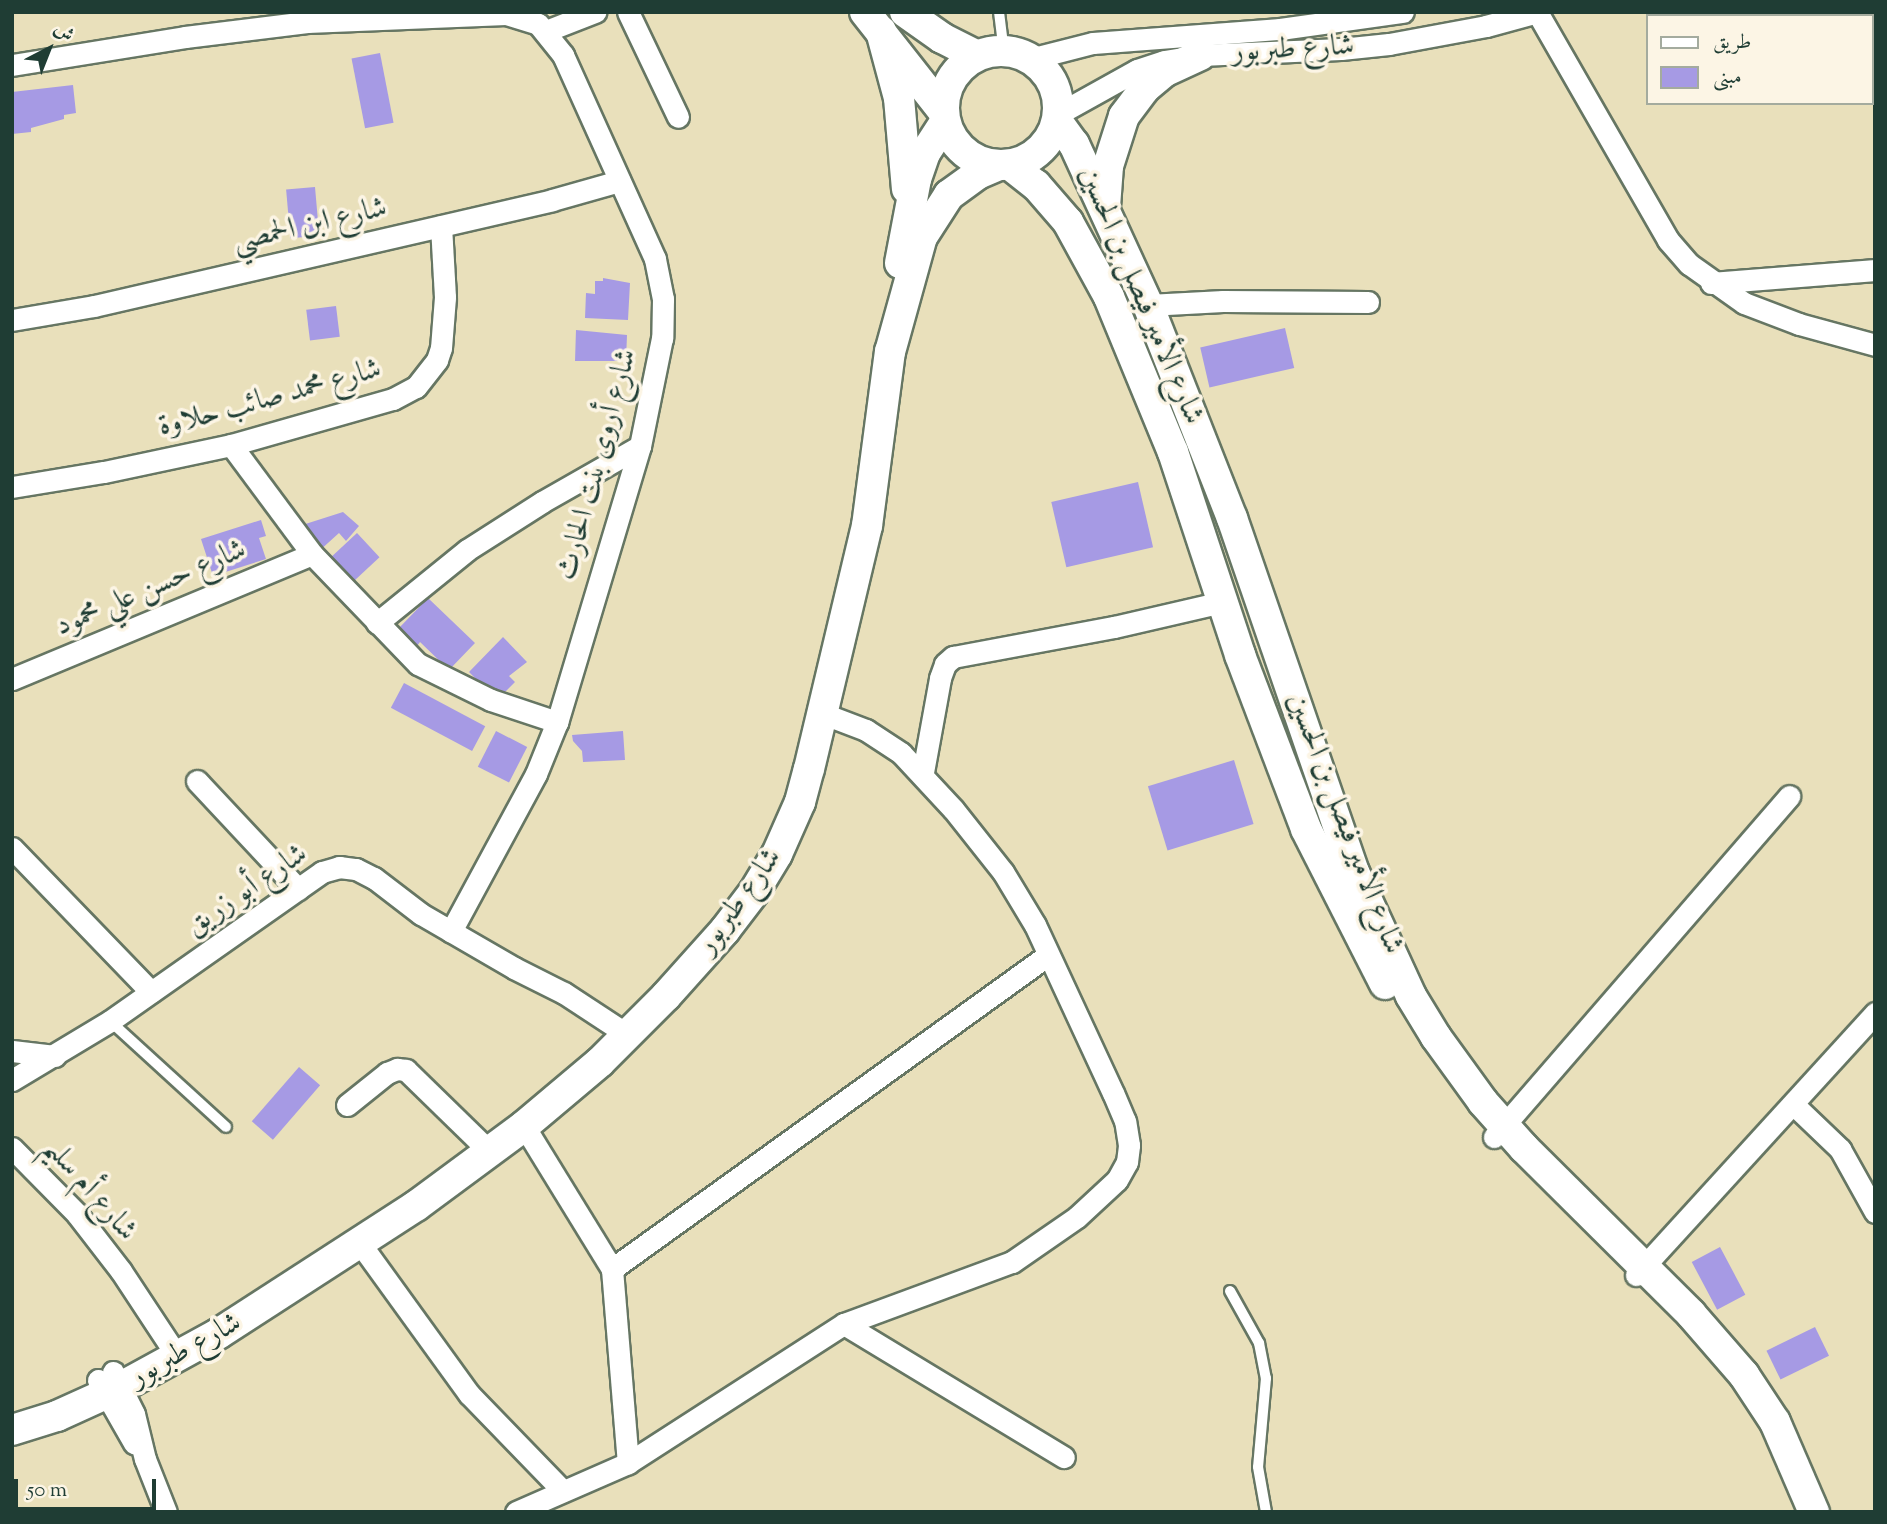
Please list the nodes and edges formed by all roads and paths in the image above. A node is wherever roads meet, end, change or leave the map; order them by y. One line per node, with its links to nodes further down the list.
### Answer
1 (595, 12): 9 (street)
2 (628, 12): 14 (street)
3 (905, 12): 10 (street)
4 (999, 12): 10 (lane)
5 (1403, 12): 10 (street, شارع طبربور)
6 (1538, 12): 11 (street, شارع طبربور); 22 (street)
7 (307, 17): 9 (street); 12 (street)
8 (873, 22): 13 (street); 18 (street)
9 (546, 31): 17 (street, شارع أروى بنت الحارث)
10 (1004, 55): 13 (street); 15 (street)
11 (1200, 55): 15 (street, شارع طبربور); 19 (street)
12 (12, 65)
13 (944, 116): 16 (street); 18 (street, شارع طبربور)
14 (678, 117)
15 (1057, 118): 16 (street); 19 (street, شارع الأمير فيصل بن الحسين)
16 (1003, 165): 27 (street, شارع طبربور); 32 (street, شارع الأمير فيصل بن الحسين)
17 (619, 181): 20 (street, شارع ابن الحمصي); 29 (street, شارع أروى بنت الحارث)
18 (908, 206): 27 (street, شارع طبربور)
19 (1105, 215): 24 (street, شارع الأمير فيصل بن الحسين)
20 (442, 226): 25 (street, شارع ابن الحمصي); 28 (street, شارع محمد صائب حلاوة)
21 (1875, 270): 22 (street)
22 (1711, 283): 26 (street)
23 (1368, 302): 24 (street)
24 (1148, 305): 35 (street, شارع الأمير فيصل بن الحسين)
25 (13, 316)
26 (1875, 345)
27 (890, 352): 37 (street, شارع طبربور)
28 (232, 445): 30 (street, شارع محمد صائب حلاوة); 31 (street)
29 (640, 446): 33 (street); 38 (street, شارع أروى بنت الحارث)
30 (12, 486)
31 (312, 554): 33 (street); 34 (street, شارع حسن علي محمود)
32 (1222, 602): 36 (street, شارع الأمير فيصل بن الحسين); 39 (street)
33 (377, 624): 38 (street)
34 (12, 679)
35 (1299, 706): 36 (street); 57 (street, شارع الأمير فيصل بن الحسين)
36 (1262, 710): 57 (street, شارع الأمير فيصل بن الحسين)
37 (824, 714): 39 (street); 49 (street, شارع طبربور)
38 (557, 722): 44 (street, شارع أروى بنت الحارث)
39 (923, 772): 45 (street)
40 (197, 781): 43 (street)
41 (1789, 796): 57 (street)
42 (12, 848): 46 (street)
43 (298, 889): 44 (street, شارع أبو زريق); 46 (street, شارع أبو زريق)
44 (451, 931): 49 (street, شارع أبو زريق)
45 (1048, 955): 62 (street); 65 (street)
46 (151, 992): 48 (street, شارع أبو زريق)
47 (1875, 1013): 54 (street)
48 (110, 1021): 51 (street, شارع أبو زريق); 56 (lane)
49 (628, 1035): 55 (street, شارع طبربور)
50 (12, 1051): 51 (street)
51 (55, 1056): 52 (street, شارع أبو زريق)
52 (12, 1080)
53 (347, 1105): 59 (street)
54 (1794, 1105): 60 (street); 63 (street)
55 (524, 1126): 59 (street, شارع طبربور); 62 (street)
56 (226, 1127)
57 (1499, 1131): 63 (street, شارع الأمير فيصل بن الحسين)
58 (12, 1149): 66 (street, شارع أم سليم)
59 (490, 1152): 61 (street, شارع طبربور)
60 (1875, 1212)
61 (350, 1248): 66 (street, شارع طبربور); 71 (street)
62 (612, 1269): 70 (street)
63 (1640, 1271): 75 (street, شارع الأمير فيصل بن الحسين); 76 (street, شارع الأمير فيصل بن الحسين)
64 (1230, 1291): 74 (lane)
65 (844, 1324): 69 (street); 70 (street)
66 (178, 1346): 67 (street, شارع طبربور)
67 (109, 1383): 68 (street, شارع طبربور); 72 (street)
68 (16, 1429)
69 (1064, 1457)
70 (628, 1463): 71 (street)
71 (562, 1490): 73 (street)
72 (166, 1512)
73 (516, 1512)
74 (1266, 1512)
75 (1798, 1512)
76 (1814, 1512)

